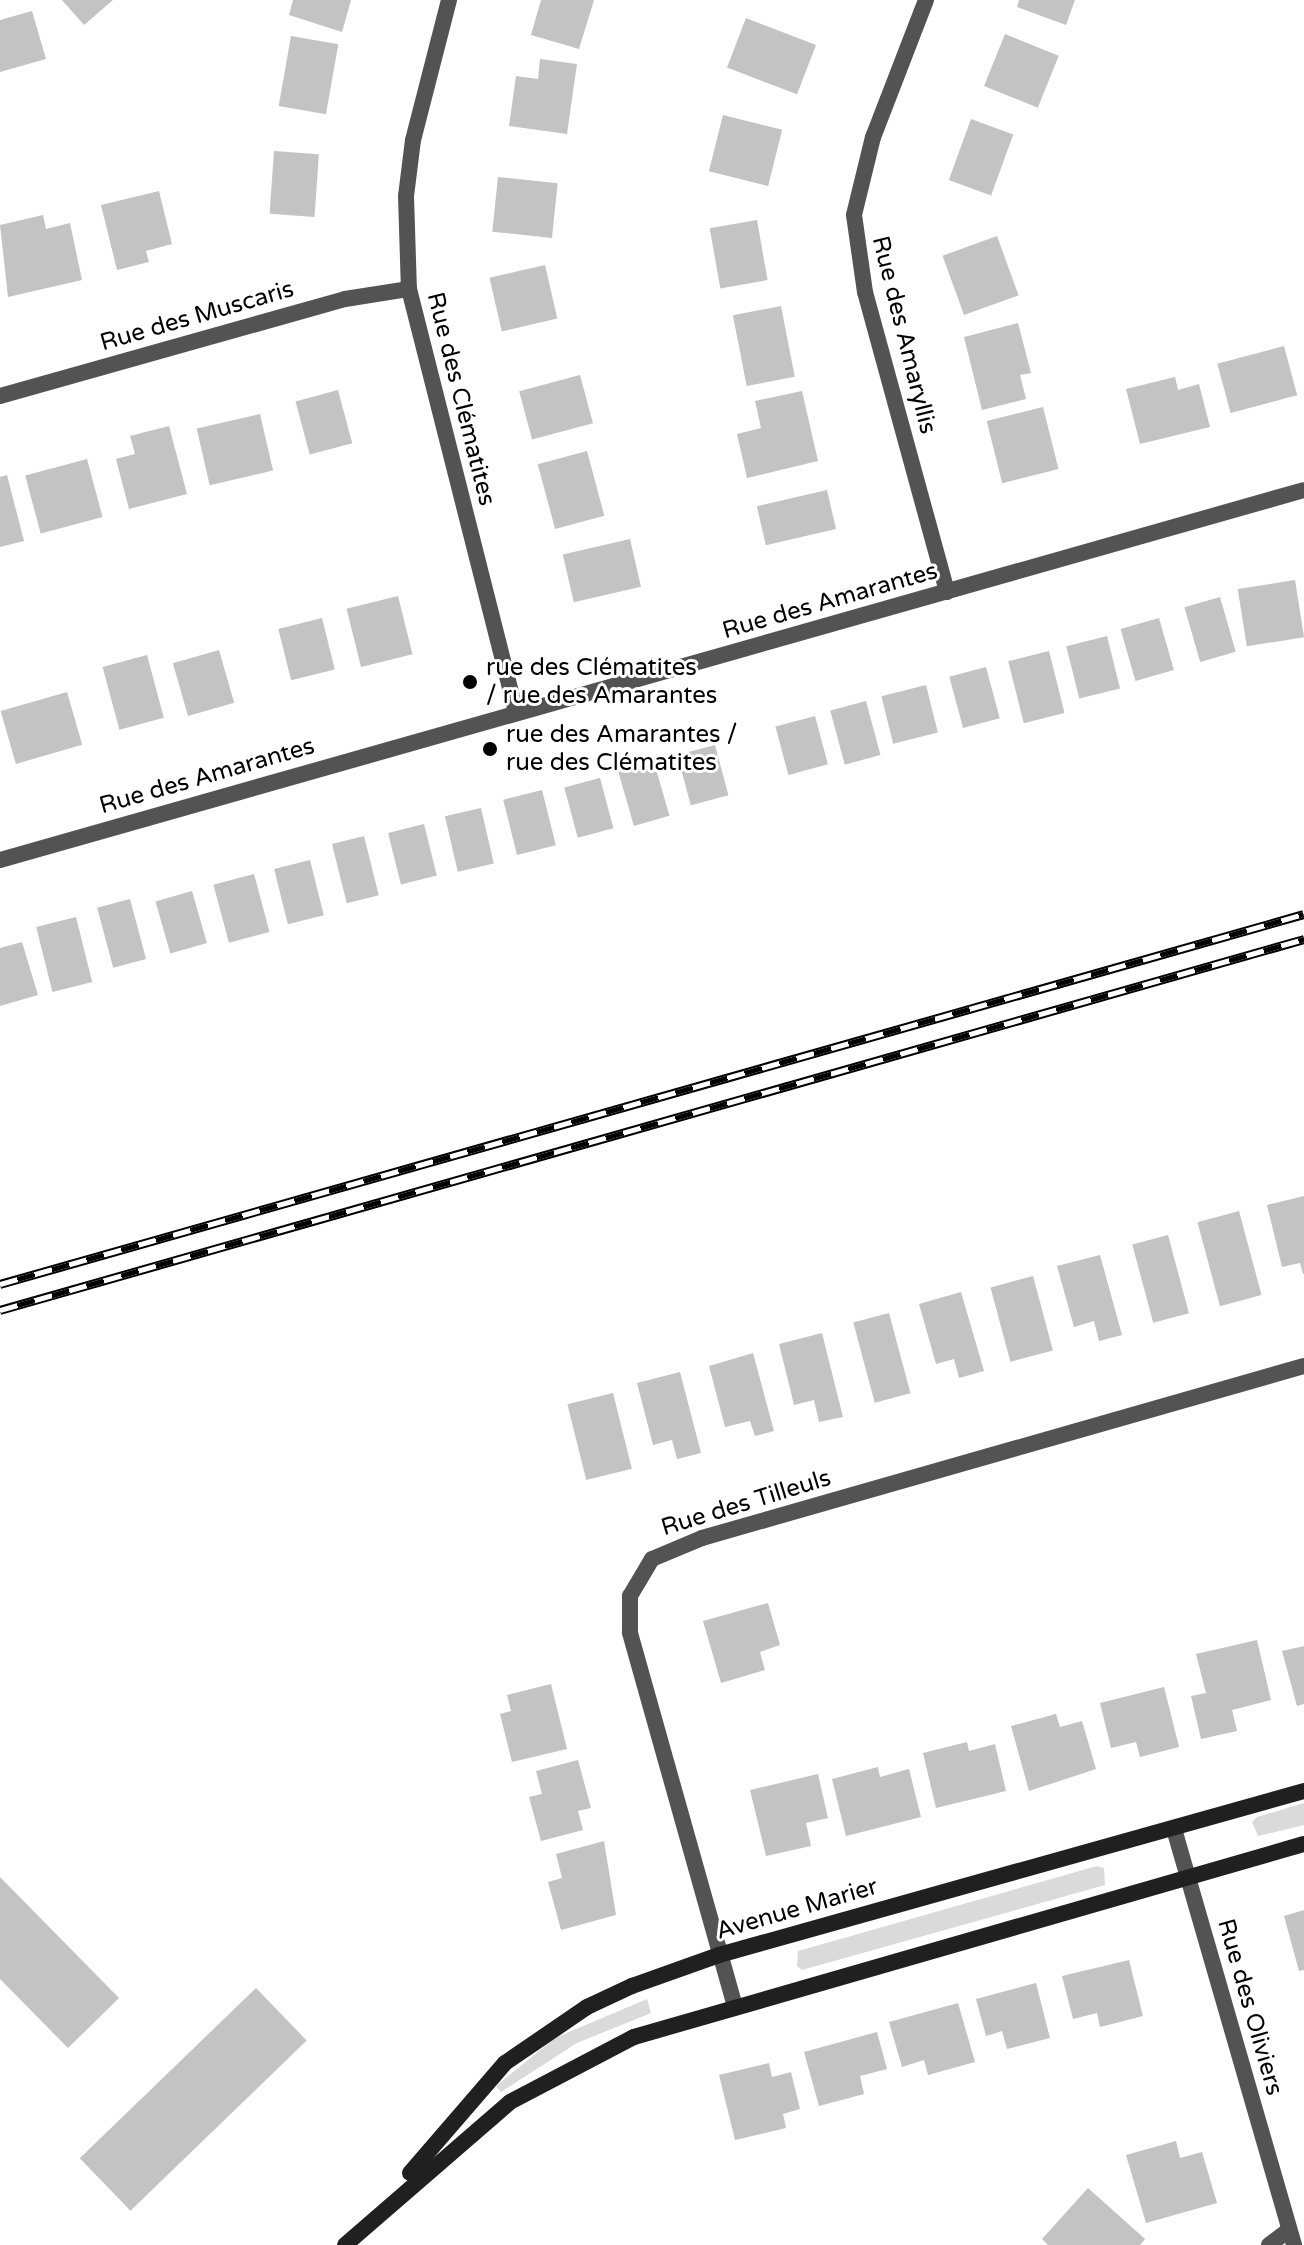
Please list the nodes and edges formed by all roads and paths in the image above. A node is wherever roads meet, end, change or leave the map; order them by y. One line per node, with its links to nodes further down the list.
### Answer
1 (449, 0): 3 (street, Rue des Clématites)
2 (926, 0): 6 (street, Rue des Amaryllis)
3 (409, 289): 4 (street, Rue des Muscaris); 7 (street, Rue des Clématites)
4 (0, 396)
5 (1304, 490): 6 (street, Rue des Amarantes)
6 (947, 592): 7 (street, Rue des Amarantes)
7 (516, 713): 8 (street, Rue des Amarantes)
8 (0, 860)
9 (1304, 1366): 14 (street, Rue des Tilleuls)
10 (1304, 1791): 11 (street, Avenue Marier)
11 (1174, 1829): 13 (street, Rue des Oliviers); 14 (street, Avenue Marier)
12 (1304, 1844): 13 (street, Avenue Marier)
13 (1188, 1877): 15 (street, Avenue Marier); 17 (street, Rue des Oliviers)
14 (719, 1955): 15 (street, Rue des Tilleuls); 16 (street, Avenue Marier)
15 (734, 2003): 16 (street, Avenue Marier)
16 (381, 2209): 18 (street, Avenue Marier)
17 (1292, 2237): 19 (street)
18 (345, 2245)
19 (1269, 2245)

